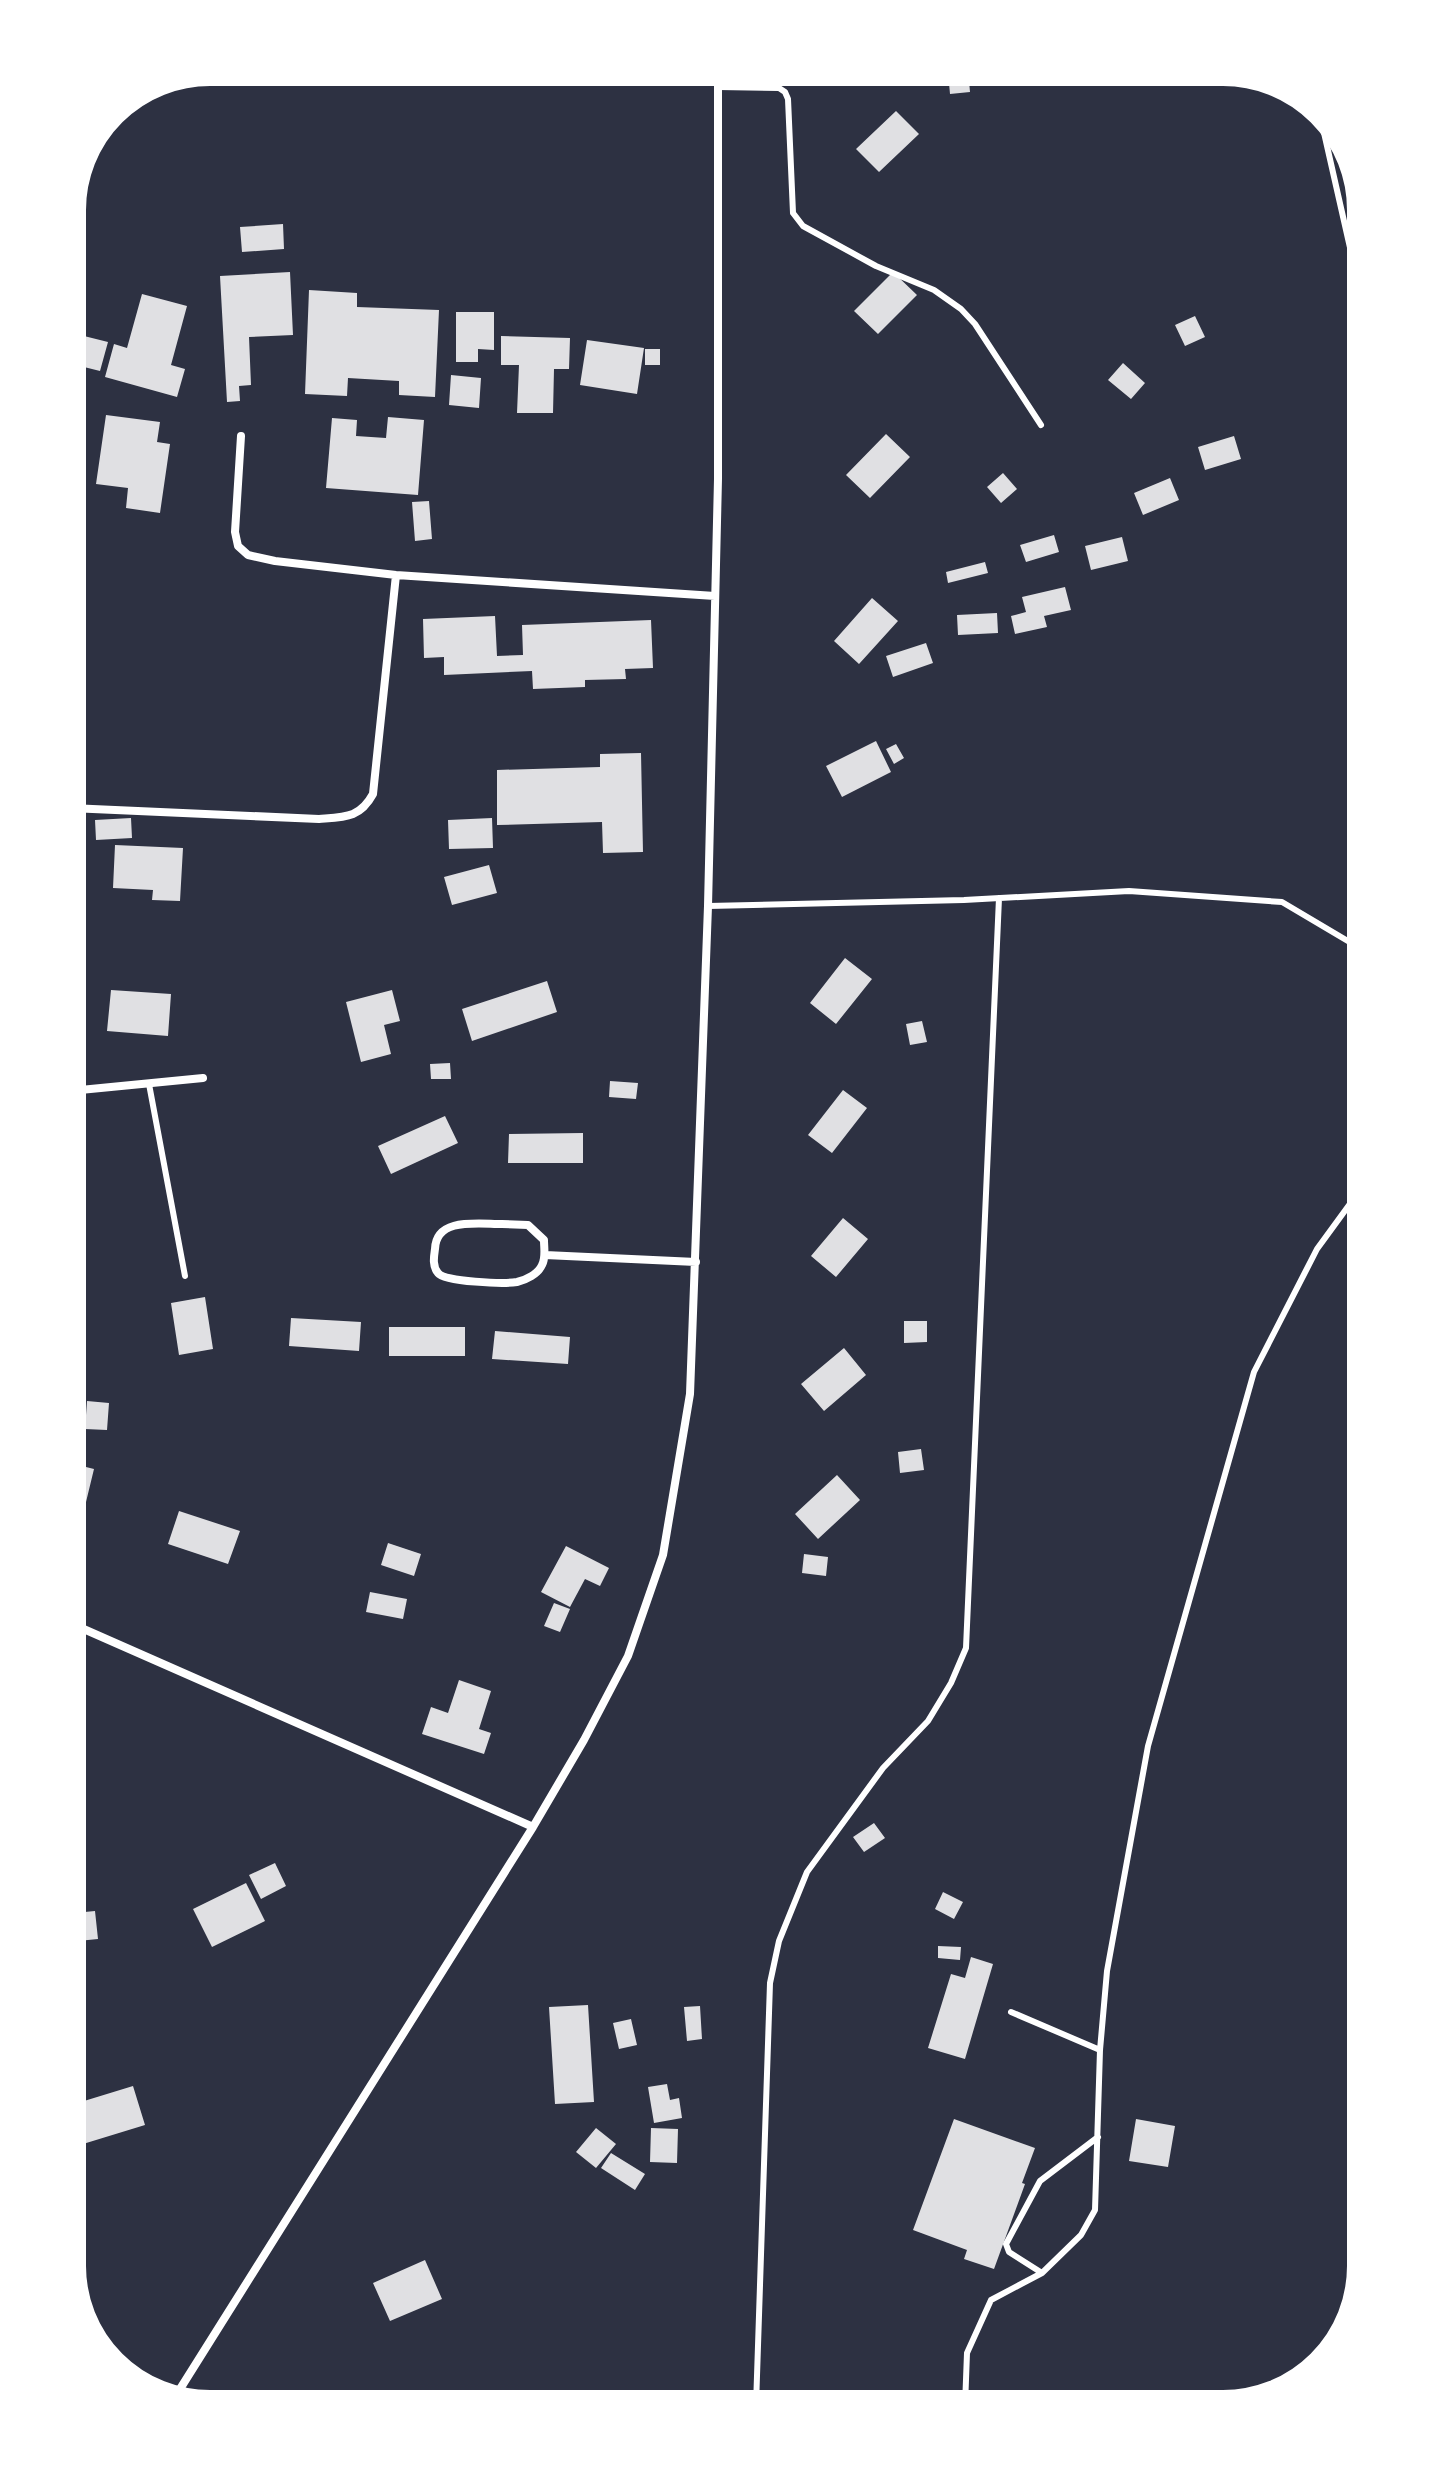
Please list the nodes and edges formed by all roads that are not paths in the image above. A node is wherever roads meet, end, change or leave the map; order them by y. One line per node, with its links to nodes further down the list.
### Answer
1 (718, 87): 4 (lane); 7 (street)
2 (1325, 136): 3 (lane)
3 (1349, 243)
4 (1041, 425)
5 (241, 436): 6 (street)
6 (396, 575): 7 (street); 8 (street)
7 (715, 596): 10 (street)
8 (84, 809)
9 (999, 898): 10 (lane); 11 (lane); 26 (lane)
10 (708, 906): 17 (street)
11 (1349, 942)
12 (203, 1078): 13 (street)
13 (149, 1084): 14 (street); 18 (lane)
14 (84, 1090)
15 (1349, 1205): 22 (lane)
16 (545, 1255): 16 (street); 17 (street)
17 (696, 1262): 20 (street)
18 (185, 1276)
19 (84, 1629): 20 (street)
20 (533, 1827): 25 (street)
21 (1011, 2012): 22 (lane)
22 (1100, 2050): 23 (lane)
23 (1098, 2137): 24 (lane); 24 (lane)
24 (1042, 2273): 27 (lane)
25 (180, 2388)
26 (756, 2392)
27 (966, 2392)

